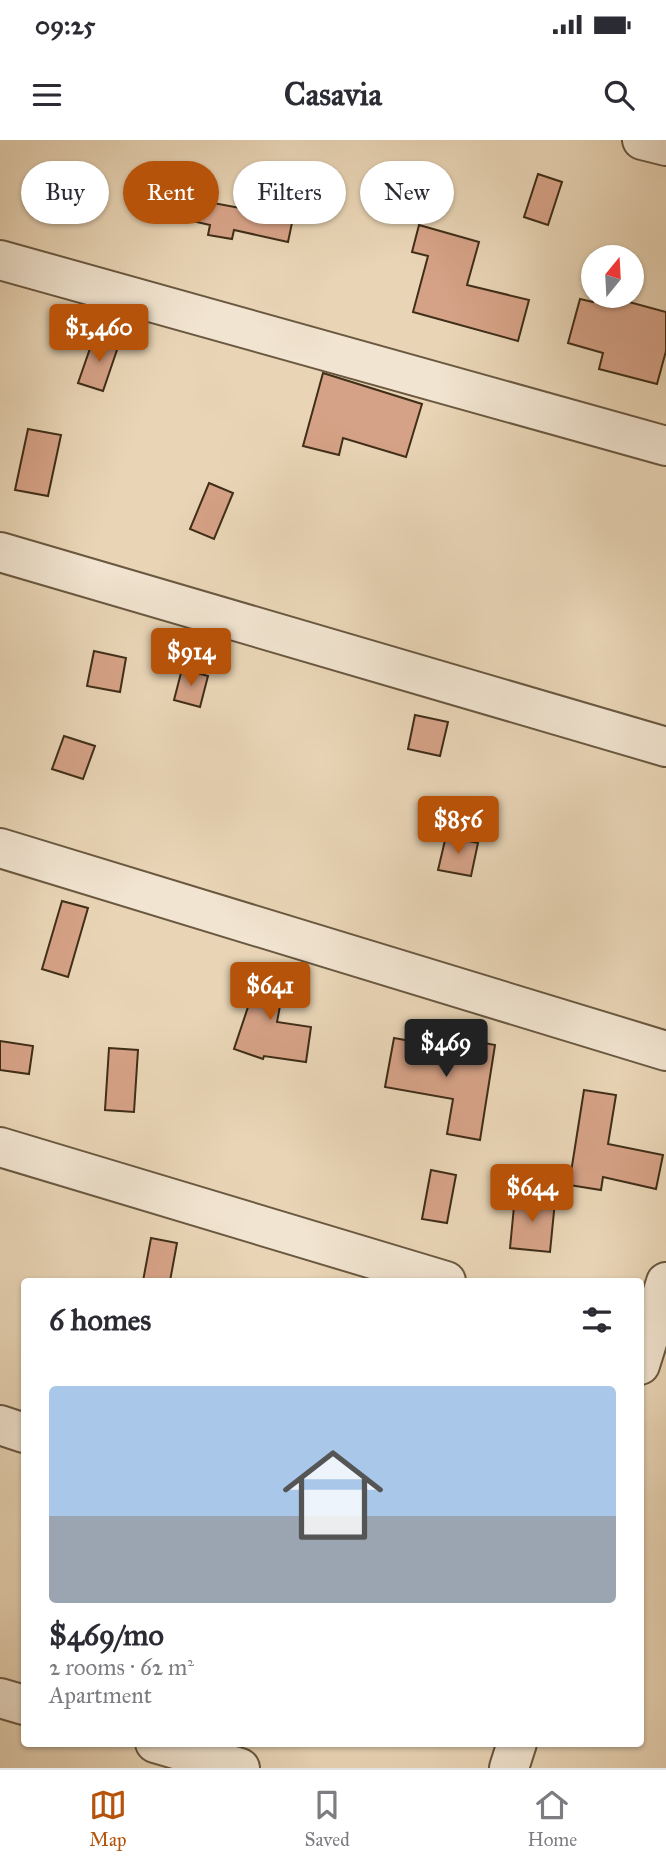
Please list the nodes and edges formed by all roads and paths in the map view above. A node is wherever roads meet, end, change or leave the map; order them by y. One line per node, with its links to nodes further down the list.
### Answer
1 (642, 140): 2 (street)
2 (666, 146)
3 (0, 260): 4 (street)
4 (666, 446)
5 (0, 552): 6 (street)
6 (666, 747)
7 (0, 848): 8 (street)
8 (666, 1051)
9 (0, 1147): 10 (street)
10 (436, 1278)
11 (666, 1282): 12 (street)
12 (644, 1346)
13 (0, 1425): 14 (street)
14 (21, 1432)
15 (0, 1698): 16 (street)
16 (21, 1704)
17 (169, 1747): 19 (street)
18 (516, 1747): 20 (street)
19 (240, 1768)
20 (509, 1768)

